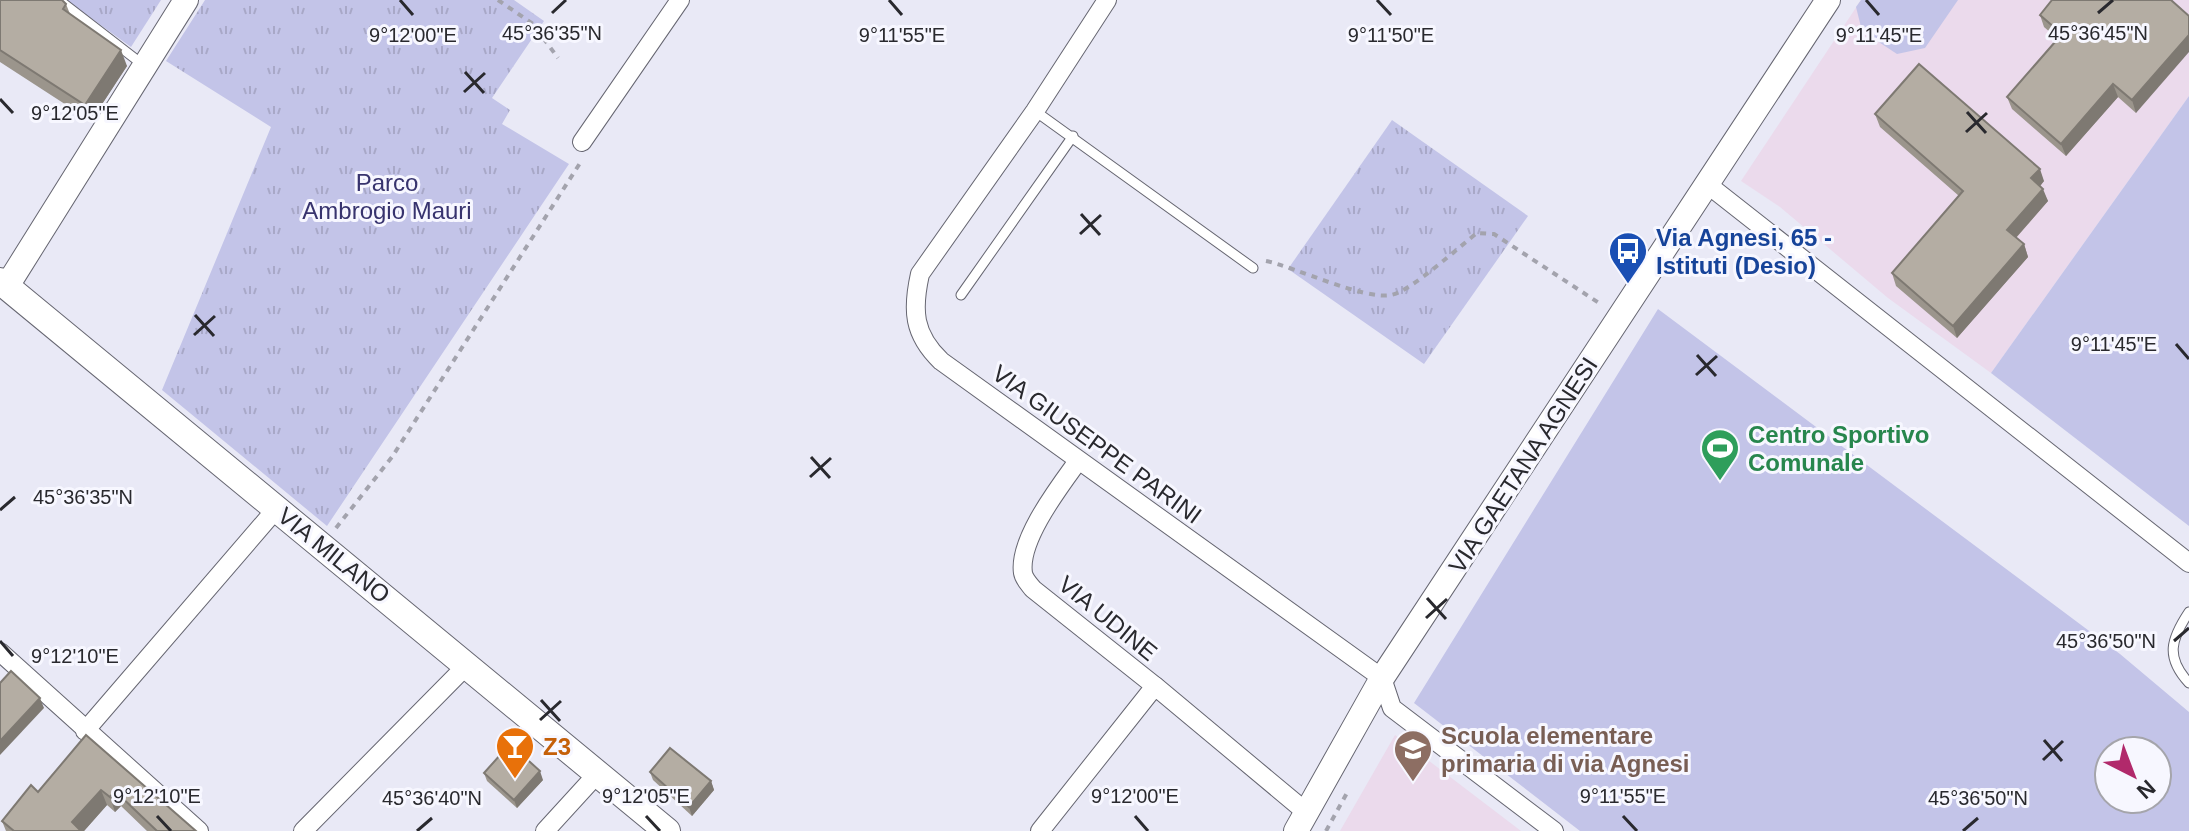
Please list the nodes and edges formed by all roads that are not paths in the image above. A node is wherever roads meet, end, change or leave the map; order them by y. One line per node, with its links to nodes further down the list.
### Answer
1 (59, 0): 6 (lane)
2 (186, 0): 6 (street)
3 (680, 0): 9 (street)
4 (1107, 0): 7 (street, VIA GIUSEPPE PARINI)
5 (1828, 0): 10 (street, VIA GAETANA AGNESI)
6 (145, 67): 12 (street)
7 (1035, 111): 8 (lane); 14 (street, VIA GIUSEPPE PARINI)
8 (1073, 136): 11 (lane); 13 (lane)
9 (582, 142)
10 (1707, 184): 16 (street); 20 (street, VIA GAETANA AGNESI)
11 (1253, 268)
12 (2, 288): 15 (main road, VIA MILANO)
13 (961, 295)
14 (1078, 461): 20 (street, VIA GIUSEPPE PARINI); 22 (street, VIA UDINE)
15 (277, 508): 19 (main road, VIA MILANO); 23 (street)
16 (2187, 562)
17 (2189, 612): 21 (lane)
18 (0, 652): 23 (street)
19 (468, 664): 24 (main road, VIA MILANO); 27 (street)
20 (1382, 678): 25 (street, VIA GAETANA AGNESI); 31 (street, VIA GIUSEPPE PARINI)
21 (2189, 683)
22 (1155, 686): 25 (street, VIA UDINE); 30 (street, VIA UDINE)
23 (85, 731): 26 (street)
24 (598, 773): 28 (street); 29 (main road, VIA MILANO)
25 (1301, 822)
26 (199, 831)
27 (303, 831)
28 (545, 831)
29 (667, 831)
30 (1040, 831)
31 (1554, 831)

